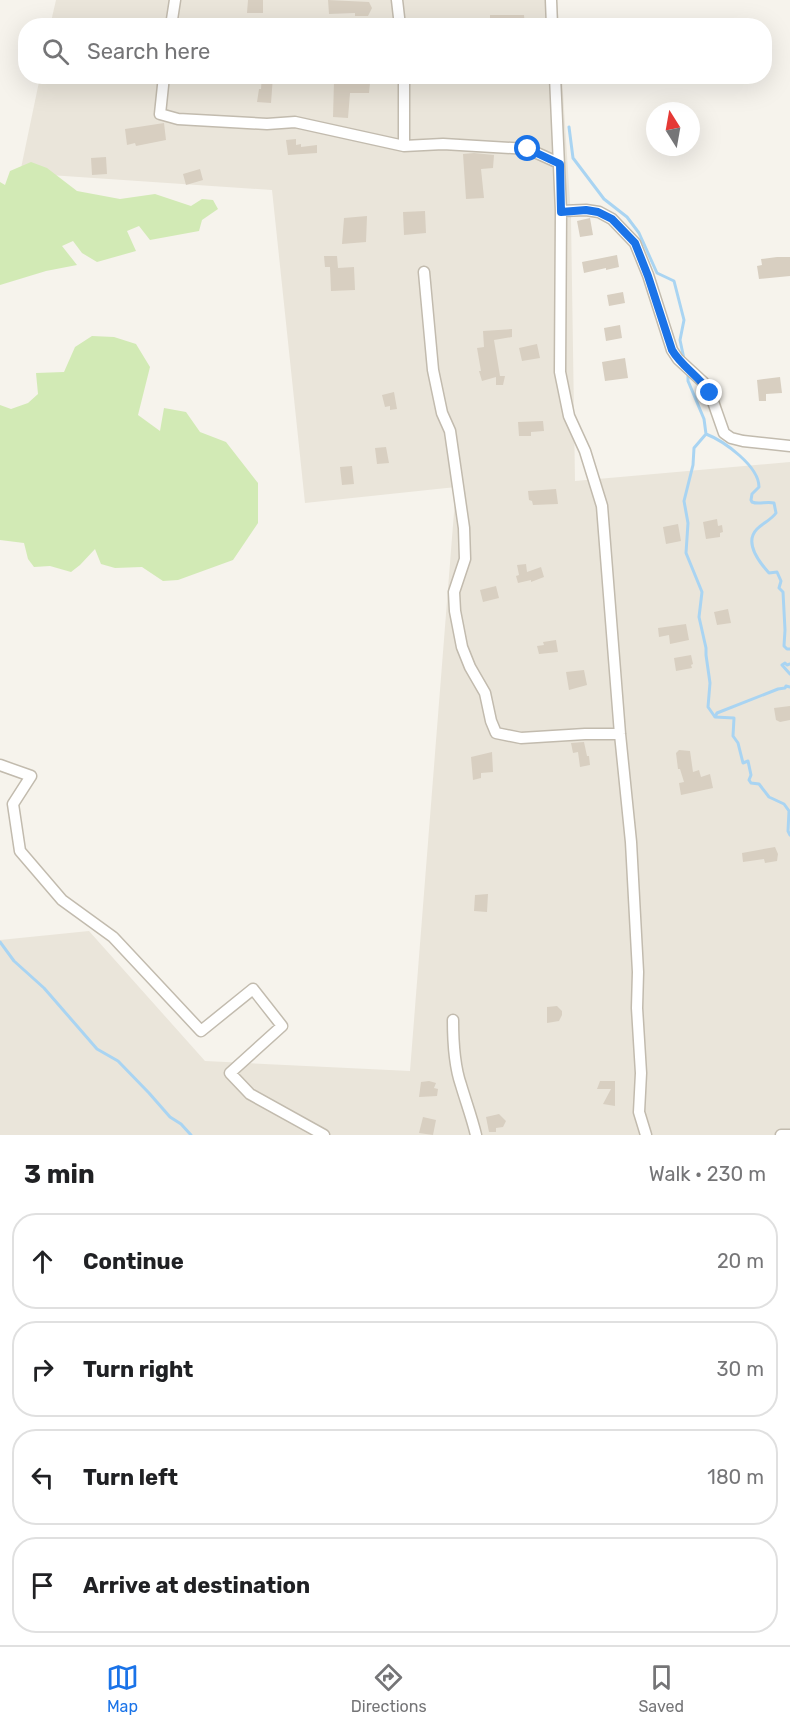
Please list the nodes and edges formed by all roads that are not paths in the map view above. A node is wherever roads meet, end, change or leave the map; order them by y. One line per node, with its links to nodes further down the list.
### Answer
1 (175, 0): 4 (street)
2 (397, 0): 5 (street)
3 (551, 0): 6 (street)
4 (172, 18)
5 (399, 18)
6 (552, 18)
7 (163, 84): 10 (street)
8 (404, 84): 10 (street)
9 (555, 84): 11 (street)
10 (404, 146): 11 (street)
11 (560, 164): 12 (street)
12 (561, 212): 14 (street); 15 (street)
13 (424, 272): 15 (street)
14 (790, 446)
15 (620, 734): 20 (street)
16 (0, 765): 18 (street)
17 (453, 1020): 19 (street)
18 (324, 1135)
19 (476, 1135)
20 (646, 1135)
21 (781, 1135): 22 (street)
22 (790, 1135)

